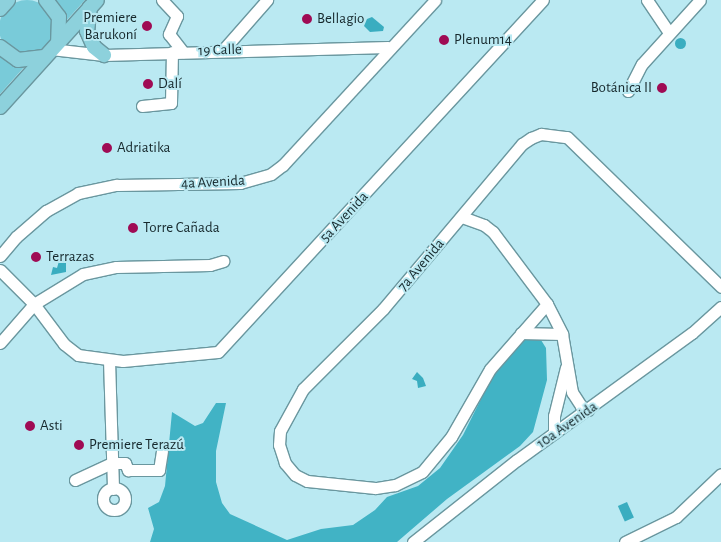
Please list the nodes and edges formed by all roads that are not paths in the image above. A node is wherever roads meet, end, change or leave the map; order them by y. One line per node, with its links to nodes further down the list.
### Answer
1 (46, 0): 12 (main road)
2 (162, 0): 14 (street)
3 (268, 0): 13 (street)
4 (434, 0): 11 (street, 4a Avenida)
5 (543, 0): 30 (street, 5a Avenida)
6 (647, 0): 9 (street)
7 (700, 0): 9 (street)
8 (93, 4): 12 (main road); 15 (main road)
9 (669, 33): 16 (street)
10 (0, 47): 12 (main road)
11 (388, 47): 13 (street, 19 Calle); 20 (street, 4a Avenida)
12 (51, 49): 15 (street, 19 Calle); 18 (main road)
13 (223, 50): 14 (street, 19 Calle)
14 (177, 52): 15 (street, 19 Calle); 17 (street)
15 (104, 55)
16 (628, 91)
17 (142, 106)
18 (0, 107)
19 (462, 217): 23 (street, 7a Avenida); 25 (street); 27 (street, 7a Avenida)
20 (0, 256)
21 (223, 261): 24 (street)
22 (0, 270): 24 (street, 5a Avenida)
23 (721, 287)
24 (34, 304): 29 (street); 30 (street, 5a Avenida)
25 (547, 304): 27 (street, 7a Avenida); 28 (street)
26 (721, 307): 32 (street, 10a Avenida)
27 (521, 333): 28 (street)
28 (562, 334): 31 (street)
29 (0, 343)
30 (109, 360): 35 (street)
31 (566, 365): 32 (street); 33 (street)
32 (588, 410): 33 (street, 10a Avenida)
33 (554, 433): 39 (street, 10a Avenida)
34 (162, 451): 35 (street)
35 (112, 463): 37 (street); 38 (street)
36 (721, 474): 40 (street)
37 (75, 480)
38 (113, 489)
39 (412, 542)
40 (625, 542)

